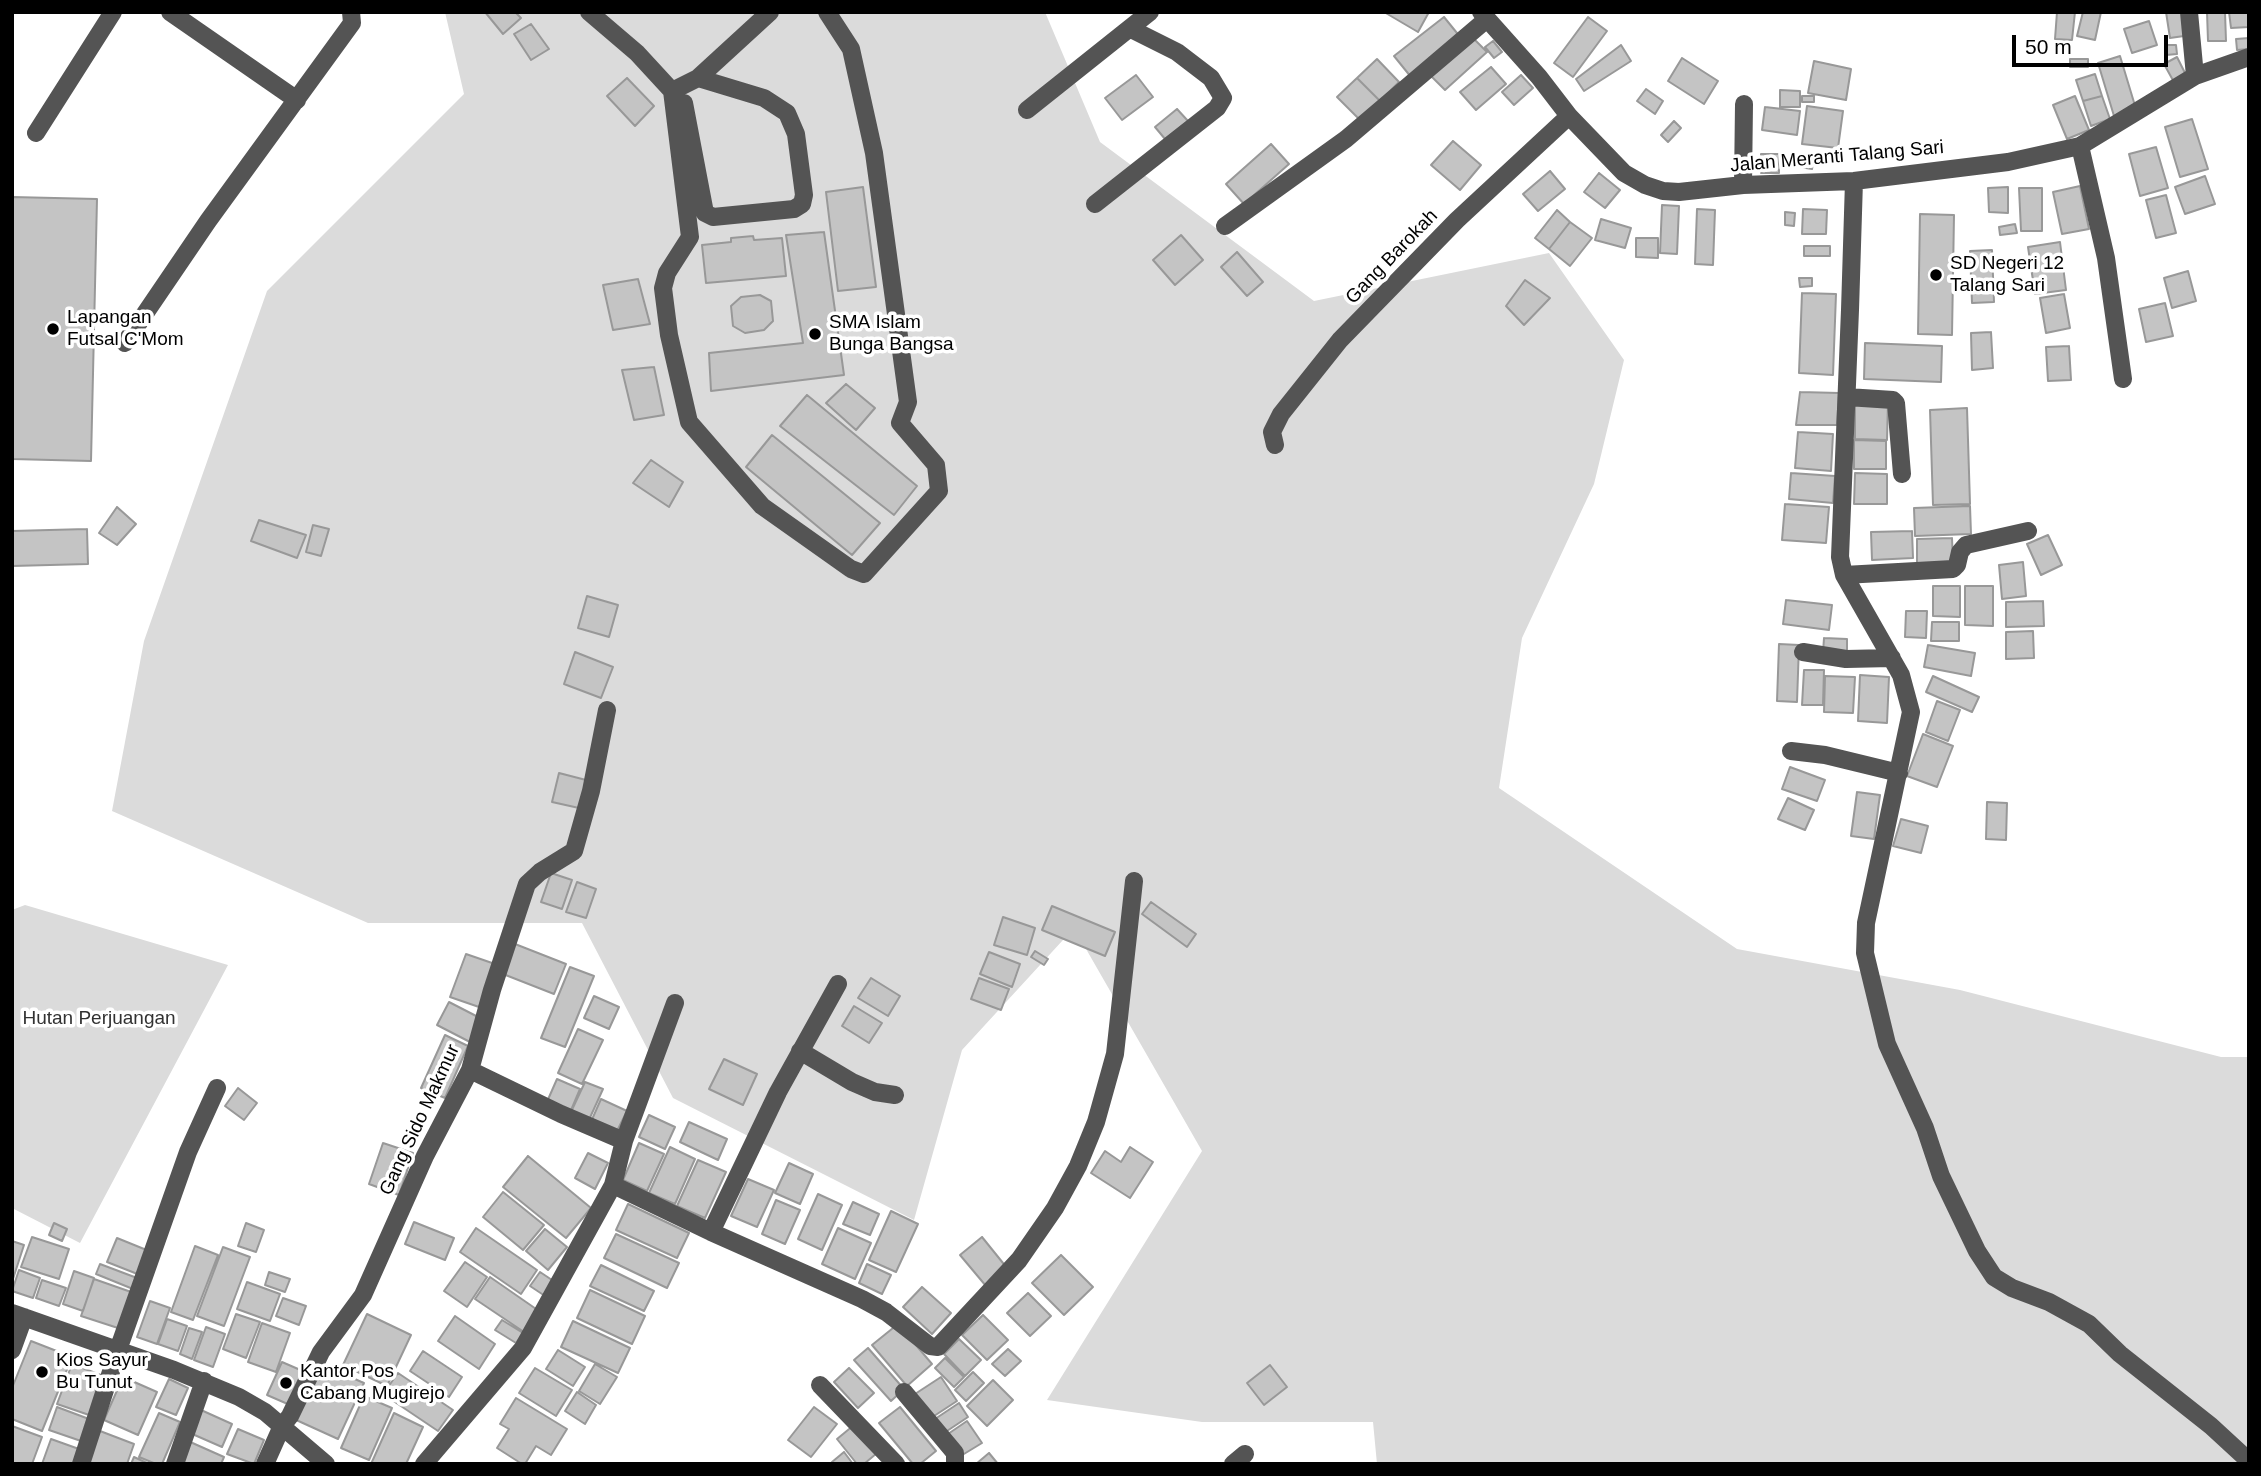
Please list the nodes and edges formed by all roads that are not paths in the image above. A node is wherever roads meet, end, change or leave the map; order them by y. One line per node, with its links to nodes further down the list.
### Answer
1 (113, 12): 18 (street)
2 (170, 12): 14 (street)
3 (351, 12): 14 (street)
4 (589, 12): 13 (street)
5 (769, 12): 13 (street)
6 (827, 12): 13 (street)
7 (1150, 12): 10 (street)
8 (2189, 12): 12 (street)
9 (1484, 15): 17 (street, Jalan Meranti Talang Sari); 23 (street)
10 (1130, 29): 16 (street); 22 (street)
11 (2249, 57): 12 (street, Jalan Meranti Talang Sari)
12 (2195, 76): 19 (street, Jalan Meranti Talang Sari)
13 (684, 85): 13 (street)
14 (297, 100): 24 (street)
15 (1744, 103): 21 (street)
16 (1027, 110)
17 (1569, 116): 21 (street, Jalan Meranti Talang Sari); 27 (street, Gang Barokah)
18 (36, 132)
19 (2080, 146): 20 (street, Jalan Meranti Talang Sari); 25 (street)
20 (1854, 181): 21 (street, Jalan Meranti Talang Sari); 26 (street)
21 (1743, 185)
22 (1095, 204)
23 (1226, 226)
24 (125, 343)
25 (2123, 379)
26 (1847, 397): 28 (street); 30 (street)
27 (1275, 445)
28 (1902, 474)
29 (2028, 531): 30 (street)
30 (1844, 575): 32 (street)
31 (1803, 652): 32 (street)
32 (1892, 658): 35 (street)
33 (607, 710): 40 (street, Gang Sido Makmur)
34 (1791, 751): 35 (street)
35 (1899, 773): 53 (street)
36 (1134, 881): 45 (street)
37 (838, 984): 39 (street)
38 (675, 1003): 43 (street)
39 (800, 1051): 42 (street); 45 (street)
40 (470, 1070): 43 (street); 52 (street, Gang Sido Makmur)
41 (217, 1088): 48 (street)
42 (895, 1095)
43 (624, 1141): 44 (street)
44 (613, 1185): 45 (street); 58 (street)
45 (711, 1232)
46 (18, 1315): 47 (street); 48 (street)
47 (12, 1350)
48 (118, 1350): 49 (street); 54 (street)
49 (204, 1381): 52 (street); 55 (street)
50 (820, 1385): 59 (street)
51 (904, 1392): 60 (street)
52 (282, 1426): 56 (street, Gang Sido Makmur); 57 (street)
53 (2249, 1461)
54 (81, 1464)
55 (175, 1464)
56 (265, 1464)
57 (326, 1464)
58 (424, 1464)
59 (896, 1464)
60 (955, 1464)

